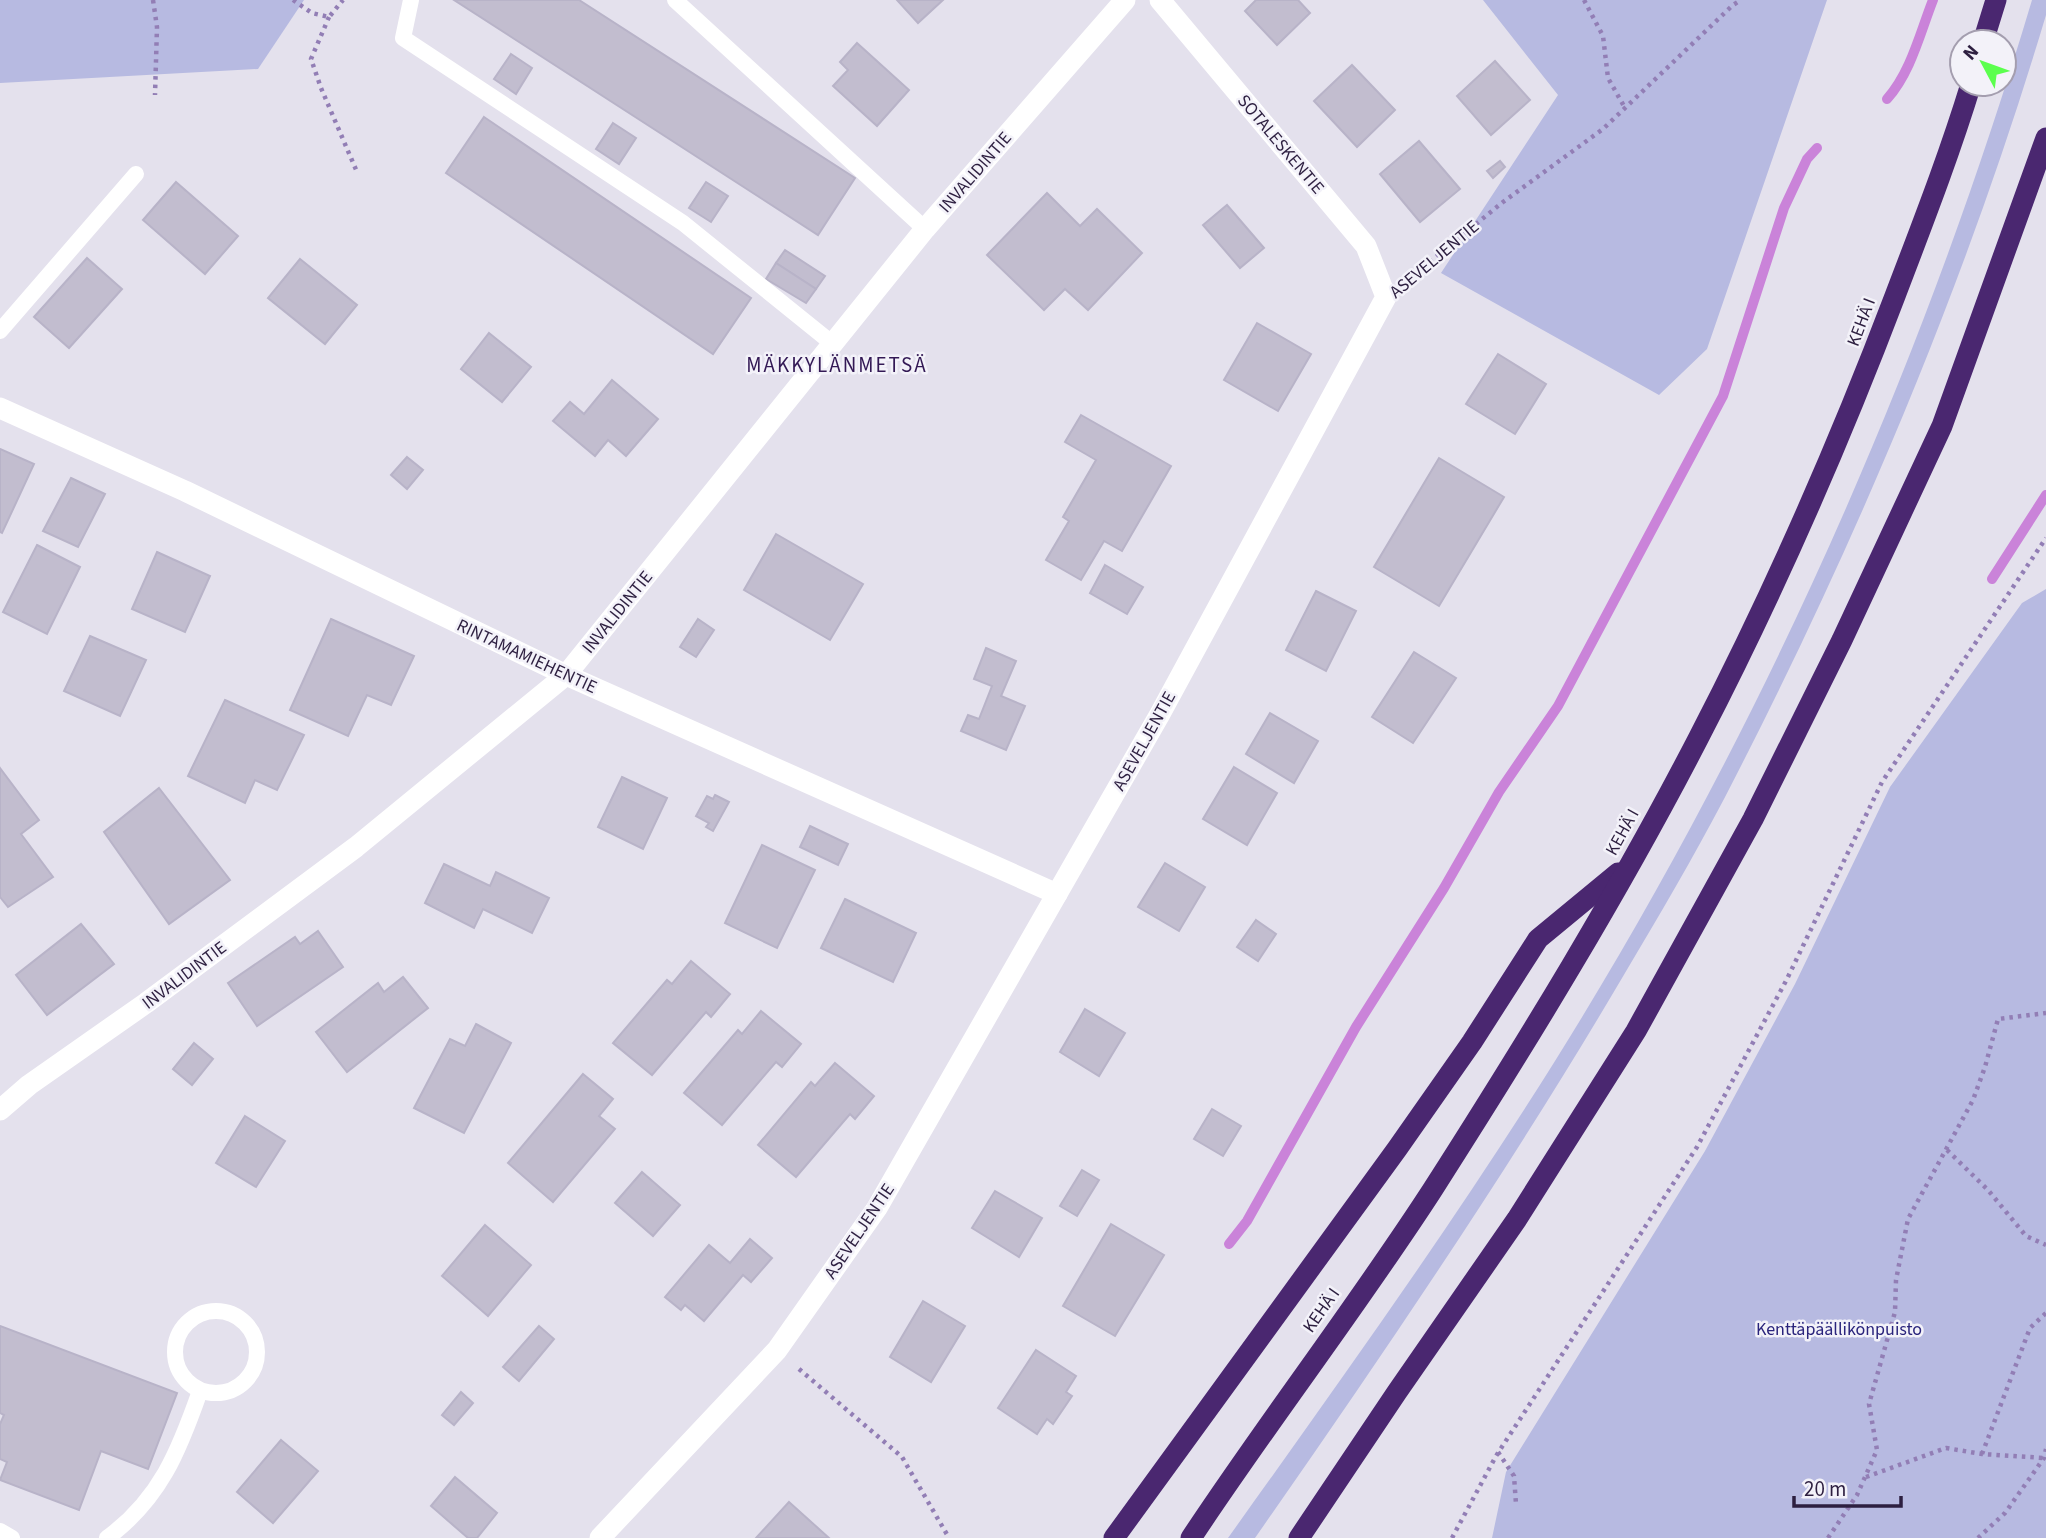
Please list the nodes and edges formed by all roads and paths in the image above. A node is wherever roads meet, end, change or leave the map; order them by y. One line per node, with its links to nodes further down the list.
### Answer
1 (153, 0): 13 (path)
2 (293, 0): 11 (path)
3 (343, 0): 11 (path)
4 (411, 0): 22 (lane)
5 (675, 0): 19 (lane)
6 (1125, 0): 19 (street, INVALIDINTIE)
7 (1160, 0): 20 (street, SOTALESKENTIE)
8 (1584, 0): 15 (path)
9 (1741, 0): 15 (path, ASEVELJENTIE)
10 (1996, 0): 12 (highway)
11 (329, 17): 17 (path)
12 (1987, 28)
13 (155, 95)
14 (1967, 98): 26 (highway, KEHÄ I)
15 (1625, 108): 20 (path, ASEVELJENTIE)
16 (2046, 138): 48 (highway)
17 (357, 172)
18 (136, 174): 21 (lane)
19 (925, 229): 22 (street, INVALIDINTIE)
20 (1387, 297): 27 (street, ASEVELJENTIE)
21 (0, 331)
22 (833, 344): 25 (street, INVALIDINTIE)
23 (0, 408): 25 (street, RINTAMAMIEHENTIE)
24 (2046, 538): 36 (path)
25 (566, 676): 27 (street, RINTAMAMIEHENTIE); 29 (street, INVALIDINTIE)
26 (1633, 860): 46 (highway); 47 (highway, KEHÄ I)
27 (1058, 894): 33 (street, ASEVELJENTIE)
28 (2046, 1013): 30 (path)
29 (0, 1110)
30 (1947, 1150): 31 (path); 39 (path)
31 (2046, 1245)
32 (2046, 1313): 37 (path)
33 (777, 1350): 44 (street, ASEVELJENTIE); 45 (path)
34 (200, 1391): 34 (lane); 43 (lane)
35 (2046, 1448): 38 (path)
36 (1498, 1452): 40 (path); 49 (path)
37 (1982, 1454): 38 (path); 39 (path)
38 (2044, 1458): 51 (path)
39 (1865, 1477): 50 (path)
40 (1516, 1504)
41 (0, 1531): 42 (lane)
42 (12, 1538)
43 (107, 1538)
44 (600, 1538)
45 (949, 1538)
46 (1114, 1538)
47 (1191, 1538)
48 (1299, 1538)
49 (1452, 1538)
50 (1828, 1538)
51 (1978, 1538)

